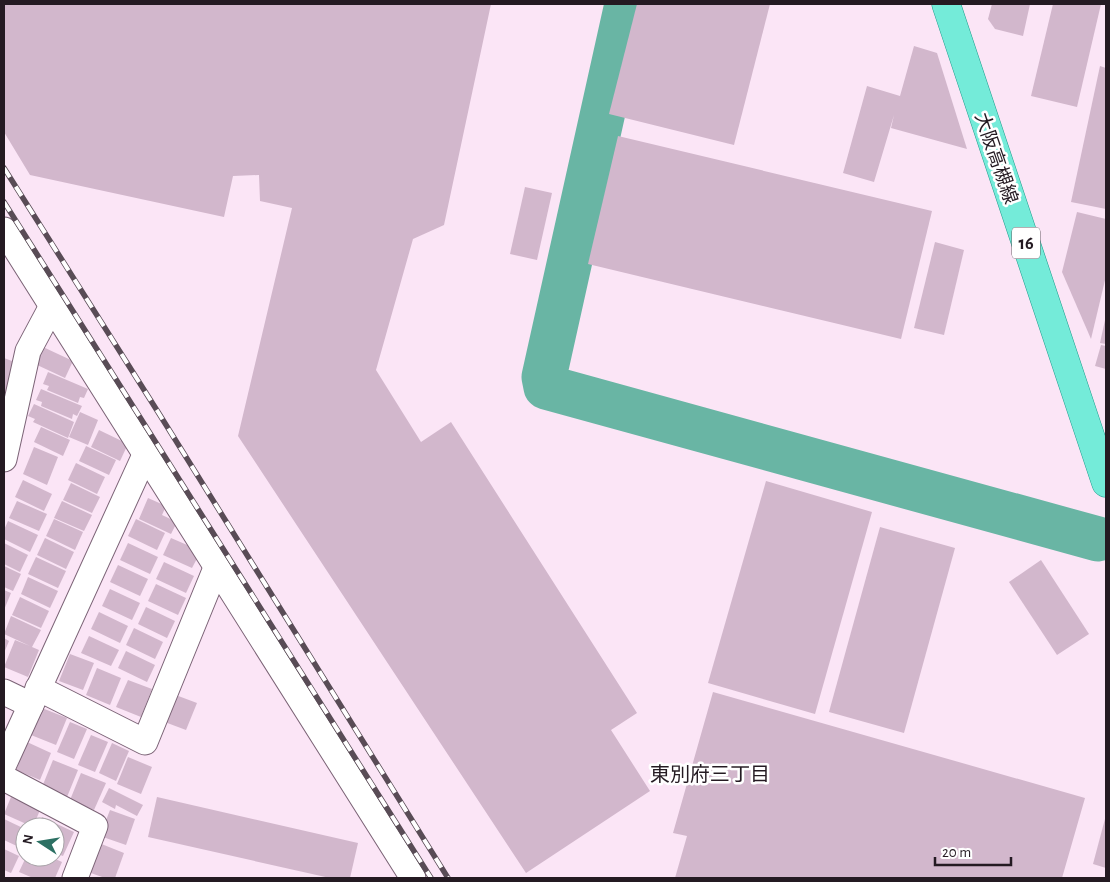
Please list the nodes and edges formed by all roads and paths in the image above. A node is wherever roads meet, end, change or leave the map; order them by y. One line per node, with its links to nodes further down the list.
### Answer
1 (946, 4): 7 (main road, 大阪高槻線 / 16)
2 (4, 230): 3 (street)
3 (52, 306): 4 (street); 5 (street)
4 (10, 406): 6 (street)
5 (145, 455): 8 (street); 10 (street)
6 (4, 459)
7 (1106, 483)
8 (216, 568): 10 (street); 14 (street)
9 (4, 692): 10 (street)
10 (35, 696): 11 (street)
11 (4, 764)
12 (4, 778): 13 (street)
13 (75, 878)
14 (413, 878)

